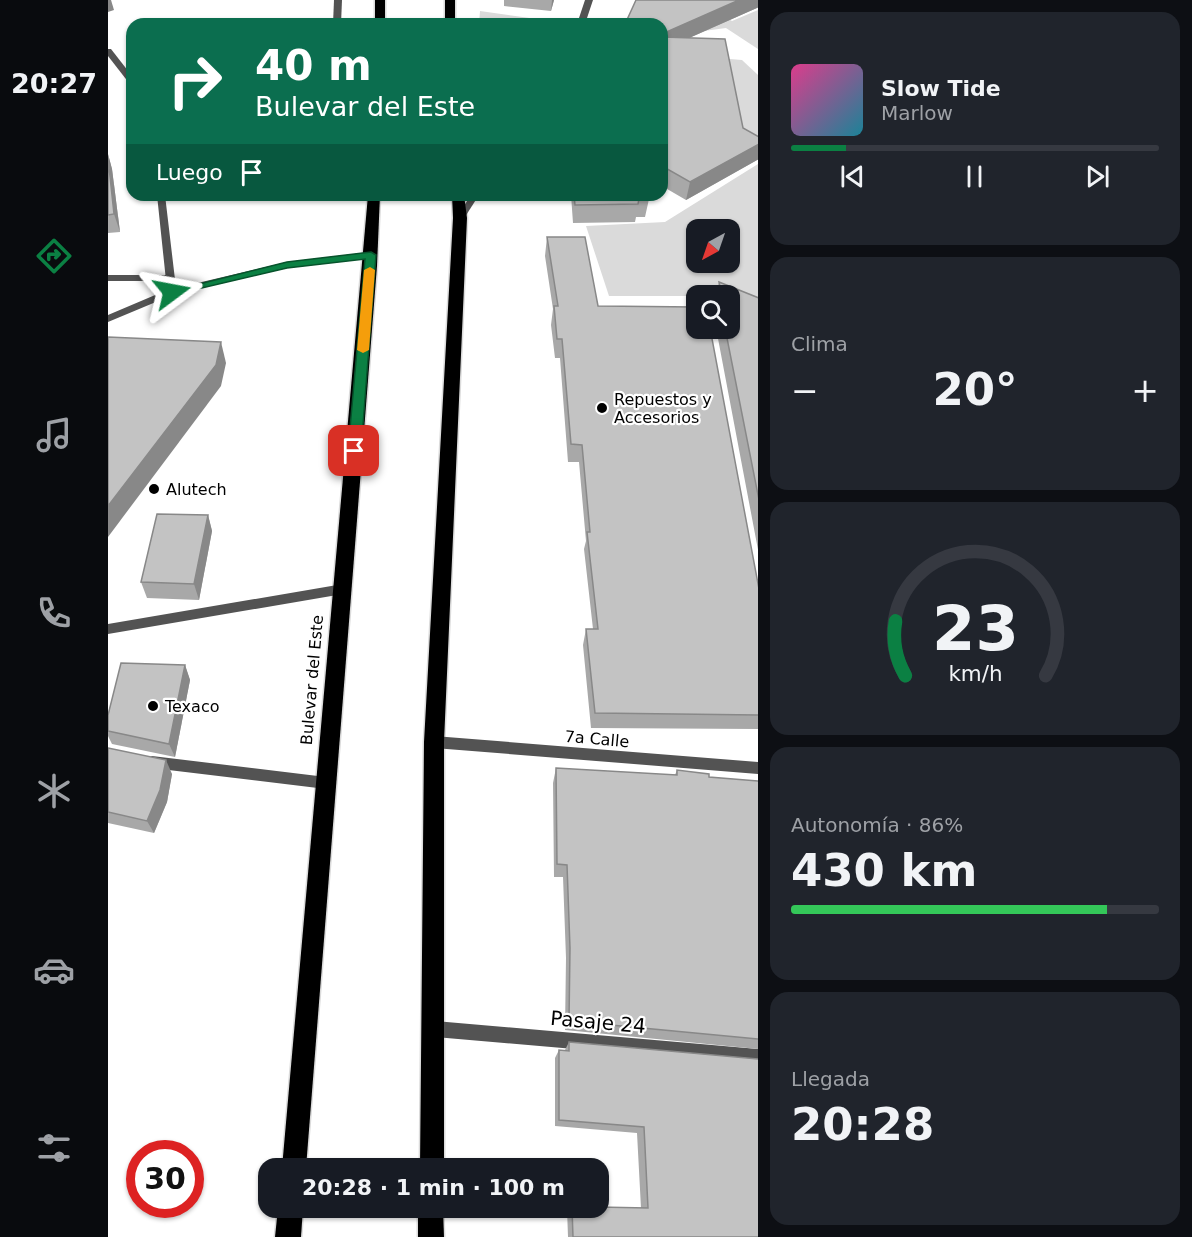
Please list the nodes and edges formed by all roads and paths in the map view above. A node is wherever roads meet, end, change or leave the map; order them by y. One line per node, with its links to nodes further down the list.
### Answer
1 (338, 0): 5 (street)
2 (380, 0): 6 (highway)
3 (450, 0): 7 (highway)
4 (589, 0): 8 (street)
5 (337, 18)
6 (380, 18)
7 (450, 18)
8 (582, 18)
9 (108, 51): 10 (street)
10 (126, 74)
11 (162, 201): 18 (street)
12 (374, 201): 16 (highway, Bulevar del Este)
13 (459, 201): 15 (highway)
14 (471, 201): 15 (street)
15 (460, 218): 23 (highway)
16 (371, 255): 19 (street); 21 (highway, Bulevar del Este)
17 (108, 278): 18 (street)
18 (170, 278): 19 (street)
19 (172, 292): 20 (street)
20 (108, 319)
21 (343, 590): 22 (street); 26 (highway, Bulevar del Este)
22 (108, 629)
23 (434, 742): 25 (street, 7a Calle); 27 (highway)
24 (140, 759): 26 (street)
25 (758, 768)
26 (326, 783): 29 (highway, Bulevar del Este)
27 (435, 1029): 28 (street, Pasaje 24); 30 (highway)
28 (758, 1057)
29 (295, 1158)
30 (432, 1158)
31 (290, 1218): 33 (highway)
32 (431, 1218): 34 (highway)
33 (288, 1237)
34 (431, 1237)

